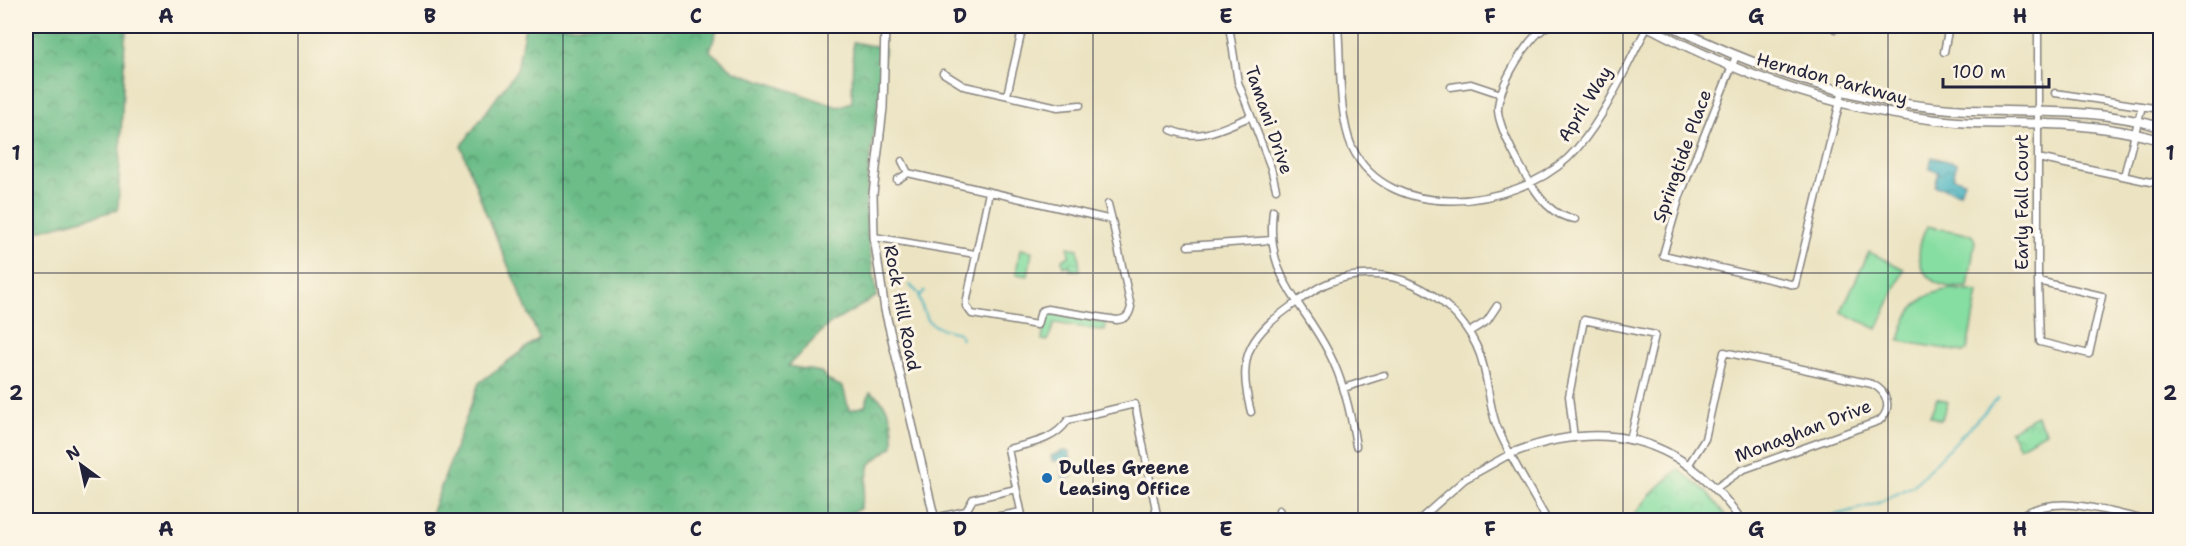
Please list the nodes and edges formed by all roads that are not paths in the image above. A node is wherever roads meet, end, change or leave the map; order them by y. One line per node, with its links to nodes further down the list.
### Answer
1 (885, 26): 44 (street, Rock Hill Road)
2 (1023, 26): 18 (street)
3 (1229, 26): 24 (street, Tamani Drive)
4 (1338, 26): 36 (street, April Way)
5 (1548, 26): 17 (street)
6 (1648, 26): 12 (main road, Herndon Parkway); 36 (street, April Way)
7 (1672, 26): 11 (main road, Herndon Parkway)
8 (1949, 26): 10 (street)
9 (2038, 26): 23 (street, Early Fall Court)
10 (1944, 52)
11 (1736, 56): 12 (street, Springtide Place); 15 (main road, Herndon Parkway)
12 (1732, 67): 19 (main road, Herndon Parkway); 19 (street, Springtide Place)
13 (943, 73): 18 (street)
14 (1451, 87): 17 (street)
15 (1843, 89): 19 (street, Springtide Place); 23 (main road, Herndon Parkway)
16 (2055, 93): 21 (street)
17 (1500, 94): 36 (street)
18 (1007, 95): 20 (street)
19 (1839, 102): 26 (main road, Herndon Parkway)
20 (1080, 105)
21 (2142, 106): 22 (street); 25 (street)
22 (2160, 109)
23 (2037, 110): 25 (main road, Herndon Parkway); 26 (street, Early Fall Court)
24 (1250, 117): 28 (street); 38 (street, Tamani Drive)
25 (2138, 121): 27 (main road, Herndon Parkway); 29 (street)
26 (2036, 124): 29 (main road, Herndon Parkway); 31 (street, Early Fall Court)
27 (2160, 127)
28 (1171, 130)
29 (2135, 134): 30 (main road, Herndon Parkway); 34 (street)
30 (2160, 141)
31 (2038, 158): 34 (street); 48 (street, Early Fall Court)
32 (902, 161): 33 (street)
33 (908, 172): 35 (street); 39 (street)
34 (2124, 176): 37 (street)
35 (897, 180)
36 (1532, 184): 42 (street)
37 (2160, 184)
38 (1276, 189)
39 (989, 192): 43 (street); 47 (street)
40 (1108, 204): 43 (street)
41 (1273, 210): 45 (street)
42 (1575, 219)
43 (1112, 220): 47 (street)
44 (874, 237): 47 (street); 65 (street, Rock Hill Road)
45 (1272, 240): 46 (street); 49 (street)
46 (1188, 246)
47 (975, 254)
48 (2038, 281): 48 (street, Early Fall Court)
49 (1297, 302): 51 (street); 53 (street); 54 (street)
50 (1497, 306): 51 (street)
51 (1469, 333): 58 (street)
52 (1384, 375): 53 (street)
53 (1344, 388): 57 (street)
54 (1251, 412)
55 (1574, 438): 56 (street); 56 (street); 58 (street)
56 (1630, 440): 59 (street)
57 (1356, 446)
58 (1512, 453): 70 (street); 71 (street)
59 (1689, 464): 60 (street); 60 (street, Monaghan Drive)
60 (1716, 488): 72 (street)
61 (1016, 489): 63 (street); 64 (street); 68 (street)
62 (1279, 510): 69 (street)
63 (966, 512): 65 (street); 66 (street)
64 (1021, 512): 66 (street); 67 (street)
65 (935, 519)
66 (977, 520)
67 (1023, 520)
68 (1158, 520)
69 (1286, 520)
70 (1419, 520)
71 (1547, 520)
72 (1741, 520)
73 (2014, 520): 74 (street)
74 (2145, 520)

